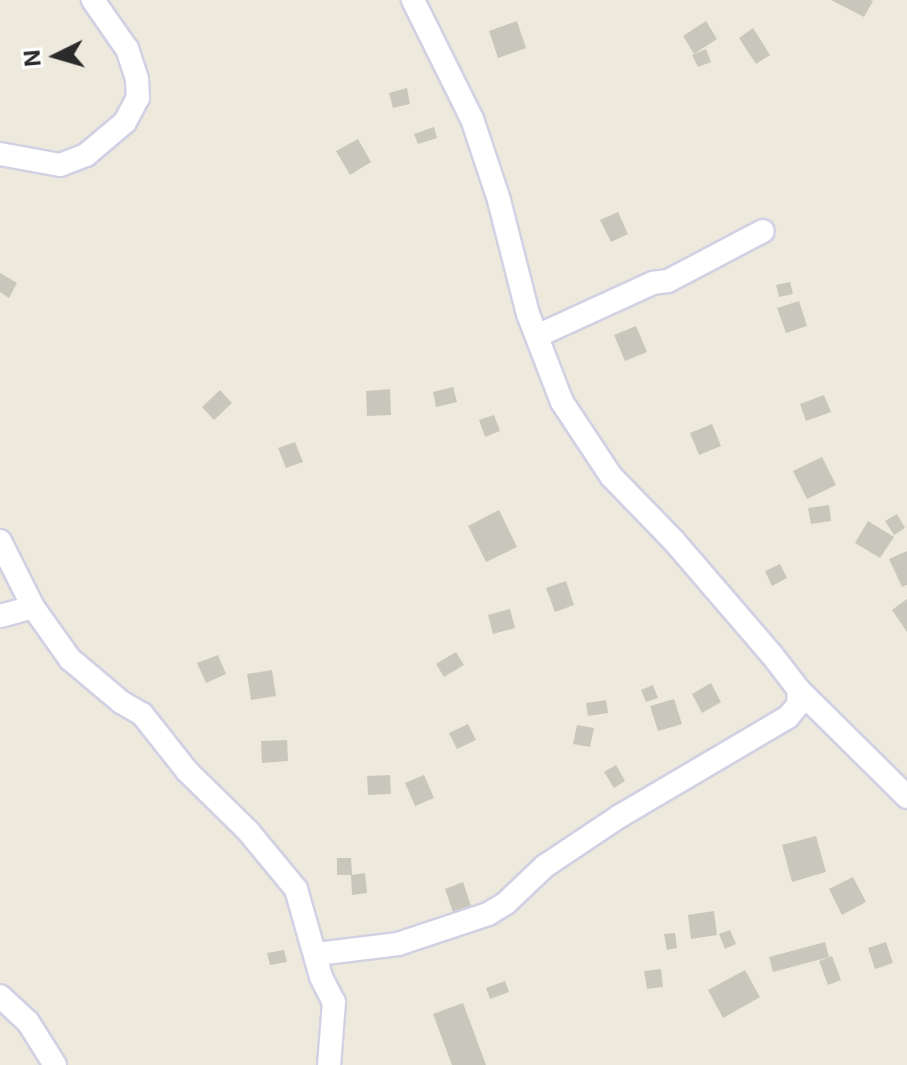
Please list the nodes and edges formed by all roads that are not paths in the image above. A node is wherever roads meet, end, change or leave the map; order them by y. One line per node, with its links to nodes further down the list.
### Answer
1 (93, 0): 3 (street)
2 (413, 0): 5 (street)
3 (0, 154)
4 (763, 231): 5 (street)
5 (537, 336): 9 (street)
6 (0, 541): 7 (street)
7 (33, 607): 8 (street); 11 (street)
8 (0, 616)
9 (799, 690): 10 (street); 11 (street)
10 (907, 797)
11 (317, 954): 14 (street)
12 (0, 996): 13 (street)
13 (55, 1065)
14 (329, 1065)

